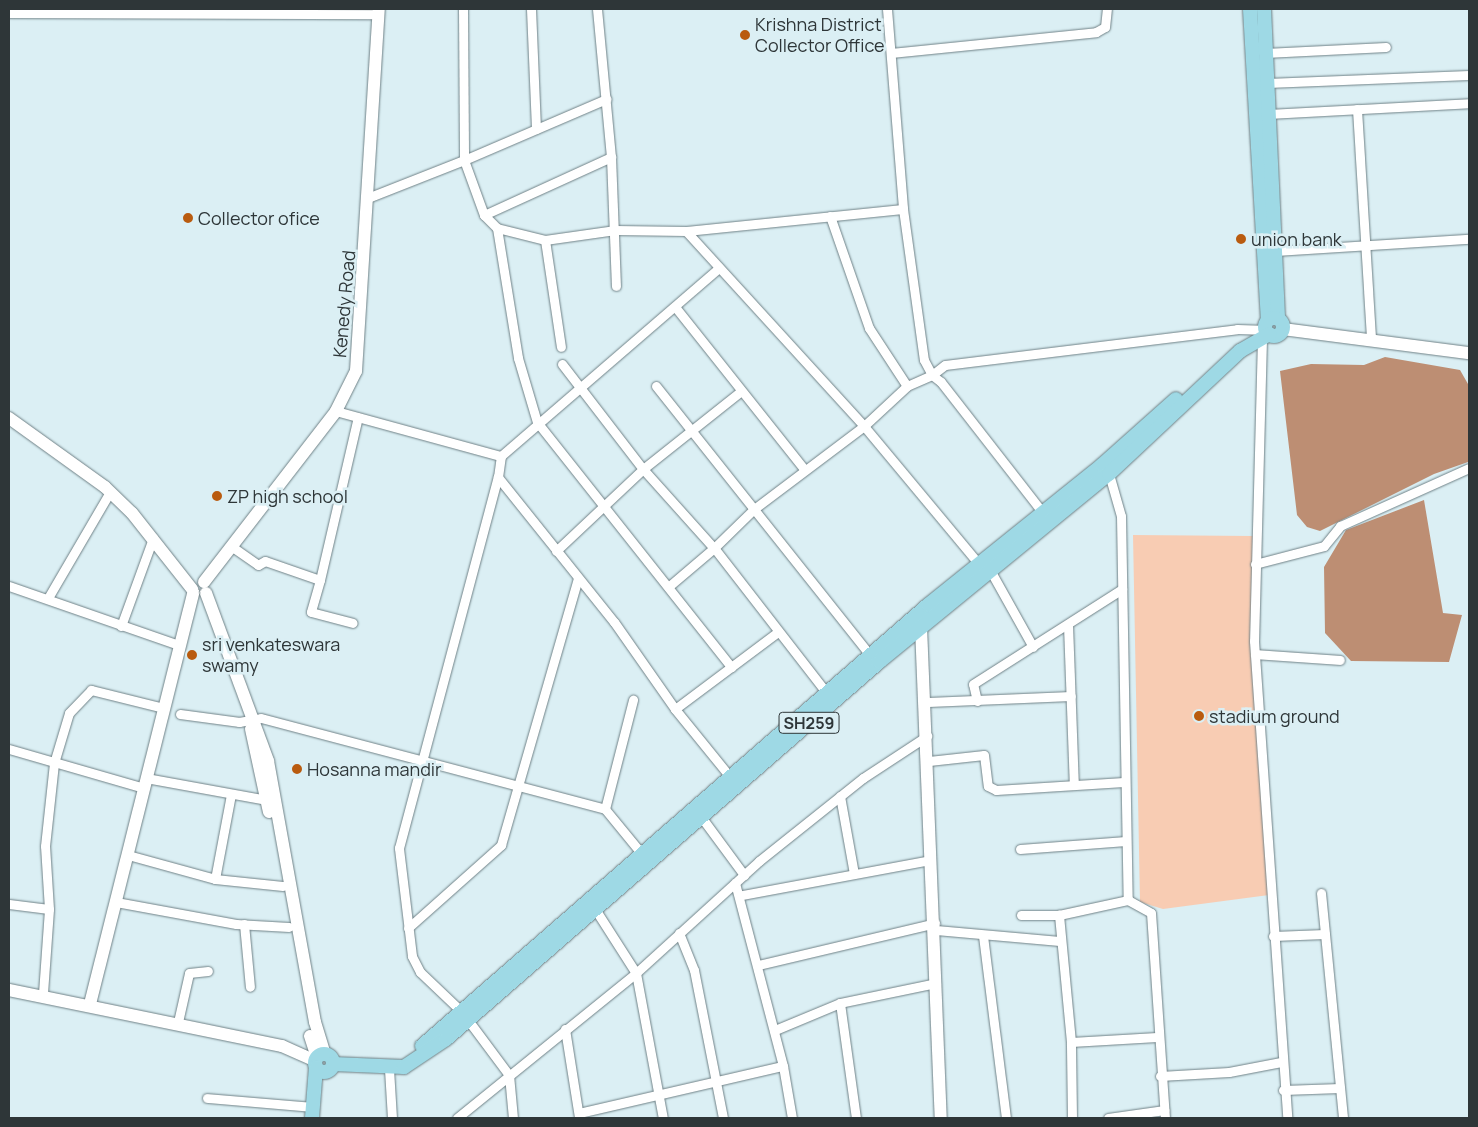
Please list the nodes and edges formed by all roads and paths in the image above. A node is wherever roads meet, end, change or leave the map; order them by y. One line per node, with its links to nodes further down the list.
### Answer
1 (463, 9): 26 (street)
2 (531, 9): 24 (street)
3 (597, 9): 20 (street)
4 (887, 9): 16 (street)
5 (1107, 9): 16 (street)
6 (1250, 9): 27 (main road)
7 (1264, 9): 17 (main road)
8 (73, 10): 9 (street); 13 (street)
9 (132, 10): 10 (street)
10 (192, 10): 12 (street)
11 (309, 10): 12 (street); 14 (street)
12 (245, 11)
13 (10, 12)
14 (379, 12): 28 (street, Kenedy Road)
15 (1386, 48): 17 (street)
16 (891, 53): 29 (street)
17 (1266, 53): 19 (main road)
18 (1469, 75): 19 (street)
19 (1267, 83): 23 (main road)
20 (606, 99): 24 (street); 25 (street)
21 (1469, 103): 22 (street)
22 (1357, 109): 23 (street); 37 (street)
23 (1268, 114): 27 (main road)
24 (536, 129): 26 (street)
25 (611, 157): 30 (street); 33 (street)
26 (464, 160): 28 (street); 30 (street)
27 (1266, 178): 38 (main road); 42 (main road)
28 (370, 197): 52 (street, Kenedy Road)
29 (903, 209): 31 (street); 47 (street)
30 (484, 215): 32 (street)
31 (830, 216): 34 (street); 49 (street)
32 (497, 228): 36 (street); 55 (street)
33 (615, 230): 34 (street); 36 (street); 40 (street)
34 (686, 231): 39 (street)
35 (1469, 239): 37 (street)
36 (545, 240): 44 (street)
37 (1366, 246): 38 (street); 43 (street)
38 (1276, 251): 42 (main road)
39 (719, 268): 41 (street); 56 (street)
40 (616, 286)
41 (676, 308): 50 (street); 51 (street)
42 (1269, 328): 43 (street); 47 (street); 62 (main road, SH259); 67 (main road, SH259); 72 (street)
43 (1371, 339): 45 (street)
44 (561, 347)
45 (1469, 353)
46 (562, 364): 50 (street)
47 (932, 375): 49 (street); 67 (street)
48 (656, 386): 57 (street)
49 (907, 386): 56 (street)
50 (576, 387): 55 (street); 60 (street)
51 (741, 391): 57 (street); 61 (street)
52 (336, 411): 53 (street); 69 (street, Kenedy Road)
53 (358, 417): 58 (street); 75 (street)
54 (9, 418): 64 (street)
55 (537, 422): 58 (street); 65 (street)
56 (864, 426): 61 (street); 73 (street)
57 (692, 430): 60 (street); 66 (street)
58 (501, 456): 63 (street)
59 (1469, 468): 72 (street)
60 (643, 469): 65 (street); 70 (street)
61 (804, 469): 66 (street)
62 (1109, 474): 73 (main road, SH259); 78 (street)
63 (498, 477): 71 (street); 103 (street)
64 (110, 492): 68 (street); 80 (street)
65 (605, 508): 71 (street); 77 (street)
66 (754, 509): 70 (street); 89 (street)
67 (1043, 513): 73 (main road, SH259)
68 (153, 538): 79 (street); 84 (street)
69 (231, 546): 75 (street); 79 (street, Kenedy Road)
70 (714, 548): 77 (street); 85 (street)
71 (556, 551): 74 (street)
72 (1255, 564): 88 (street)
73 (985, 568): 81 (main road, SH259); 87 (street)
74 (578, 579): 98 (street); 110 (street)
75 (320, 580): 82 (street)
76 (9, 586): 80 (street)
77 (668, 587): 91 (street)
78 (1122, 589): 83 (street); 107 (street)
79 (199, 591): 86 (street, Kenedy Road); 100 (street)
80 (48, 598): 84 (street)
81 (918, 622): 89 (main road, SH259); 93 (main road, SH259); 96 (street)
82 (353, 623)
83 (1068, 625): 87 (street); 92 (street)
84 (121, 626): 86 (street)
85 (778, 632): 91 (street); 93 (street)
86 (178, 645): 97 (street, Kenedy Road)
87 (1033, 647): 95 (street)
88 (1255, 654): 90 (street); 142 (street)
89 (870, 655): 93 (main road, SH259)
90 (1340, 660)
91 (731, 667): 98 (street)
92 (1071, 696): 95 (street); 109 (street)
93 (830, 698): 106 (main road, SH259); 115 (main road, SH259)
94 (634, 700): 114 (street)
95 (976, 701): 96 (street)
96 (928, 702): 101 (street)
97 (163, 708): 105 (street); 108 (street, Kenedy Road)
98 (675, 709): 106 (street)
99 (180, 714): 100 (street)
100 (252, 720): 103 (street); 113 (street); 159 (street)
101 (927, 736): 104 (street); 112 (street)
102 (9, 749): 105 (street)
103 (424, 760): 110 (street); 138 (street)
104 (929, 761): 109 (street); 120 (street)
105 (54, 763): 108 (street); 131 (street)
106 (731, 778): 118 (main road, SH259)
107 (1124, 782): 109 (street); 116 (street)
108 (145, 783): 111 (street); 119 (street, Kenedy Road)
109 (1074, 785)
110 (518, 786): 114 (street); 138 (street)
111 (230, 794): 113 (street); 123 (street)
112 (840, 796): 121 (street); 122 (street)
113 (267, 800): 125 (street)
114 (605, 809): 118 (street)
115 (702, 818): 121 (street); 132 (main road, SH259)
116 (1126, 841): 117 (street); 128 (street)
117 (1020, 849)
118 (642, 854): 153 (main road, SH259)
119 (128, 855): 123 (street); 129 (street, Kenedy Road)
120 (931, 860): 122 (street); 137 (street)
121 (744, 874): 124 (street)
122 (854, 874): 127 (street)
123 (215, 879): 125 (street)
124 (735, 883): 127 (street); 139 (street)
125 (283, 886): 136 (street)
126 (1321, 893): 140 (street)
127 (742, 895): 144 (street)
128 (1128, 900): 134 (street); 157 (street)
129 (116, 902): 135 (street); 152 (street, Kenedy Road)
130 (9, 904): 131 (street)
131 (49, 909): 150 (street)
132 (595, 909): 146 (street); 153 (main road, SH259)
133 (1021, 915): 134 (street)
134 (1059, 915): 143 (street)
135 (244, 924): 136 (street); 148 (street)
136 (289, 927): 159 (street)
137 (935, 927): 141 (street); 144 (street); 147 (street)
138 (408, 928): 153 (street)
139 (679, 933): 146 (street); 165 (street)
140 (1325, 934): 142 (street); 166 (street)
141 (982, 936): 143 (street); 181 (street)
142 (1273, 936): 160 (street)
143 (1060, 941): 158 (street)
144 (758, 965): 156 (street)
145 (208, 971): 154 (street)
146 (636, 972): 155 (street); 169 (street)
147 (936, 983): 151 (street); 180 (street)
148 (250, 987)
149 (9, 990): 150 (street)
150 (43, 994): 152 (street)
151 (840, 1003): 156 (street); 179 (street)
152 (90, 1004): 154 (street)
153 (465, 1016): 159 (main road, SH259); 162 (main road, SH259); 163 (street)
154 (178, 1022): 159 (street)
155 (565, 1029): 163 (street); 172 (street)
156 (774, 1030): 161 (street)
157 (1158, 1036): 158 (street); 164 (street)
158 (1071, 1042): 182 (street)
159 (323, 1062): 162 (main road, SH259); 171 (main road)
160 (1281, 1062): 164 (street); 167 (street)
161 (783, 1066): 165 (street); 178 (street)
162 (389, 1069): 173 (street)
163 (509, 1075): 174 (street); 175 (street)
164 (1160, 1076): 170 (street)
165 (719, 1082): 169 (street); 177 (street)
166 (1340, 1088): 167 (street); 185 (street)
167 (1283, 1090): 184 (street)
168 (206, 1098): 171 (street)
169 (657, 1098): 172 (street); 176 (street)
170 (1164, 1114): 183 (street)
171 (314, 1115)
172 (579, 1116)
173 (392, 1118)
174 (457, 1118)
175 (512, 1118)
176 (663, 1118)
177 (723, 1118)
178 (792, 1118)
179 (856, 1118)
180 (941, 1118)
181 (1006, 1118)
182 (1072, 1118)
183 (1108, 1118)
184 (1286, 1118)
185 (1343, 1118)

